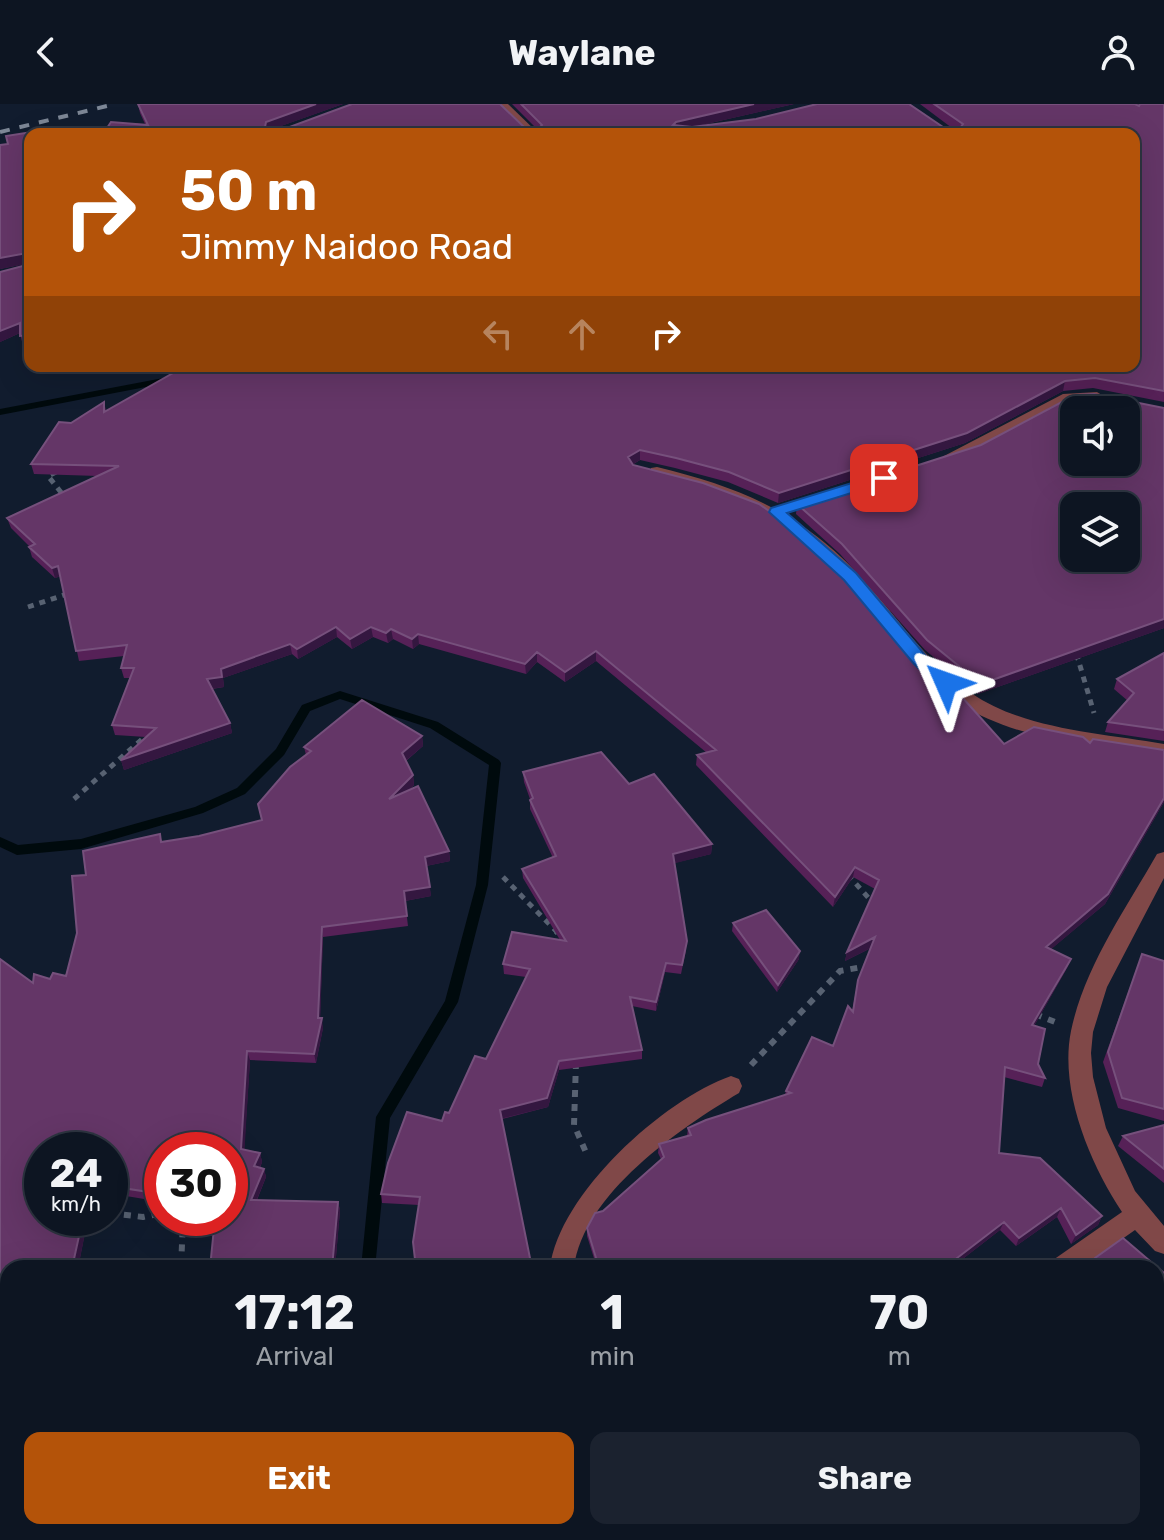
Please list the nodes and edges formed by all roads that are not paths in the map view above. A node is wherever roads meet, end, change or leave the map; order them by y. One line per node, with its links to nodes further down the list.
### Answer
1 (501, 104): 2 (street)
2 (527, 128)
3 (1060, 402): 4 (street)
4 (929, 463)
5 (639, 468): 6 (street)
6 (1164, 751)
7 (1164, 860): 9 (street)
8 (731, 1086): 11 (street)
9 (1138, 1215): 10 (street); 12 (street)
10 (1164, 1243)
11 (565, 1260)
12 (1072, 1260)

